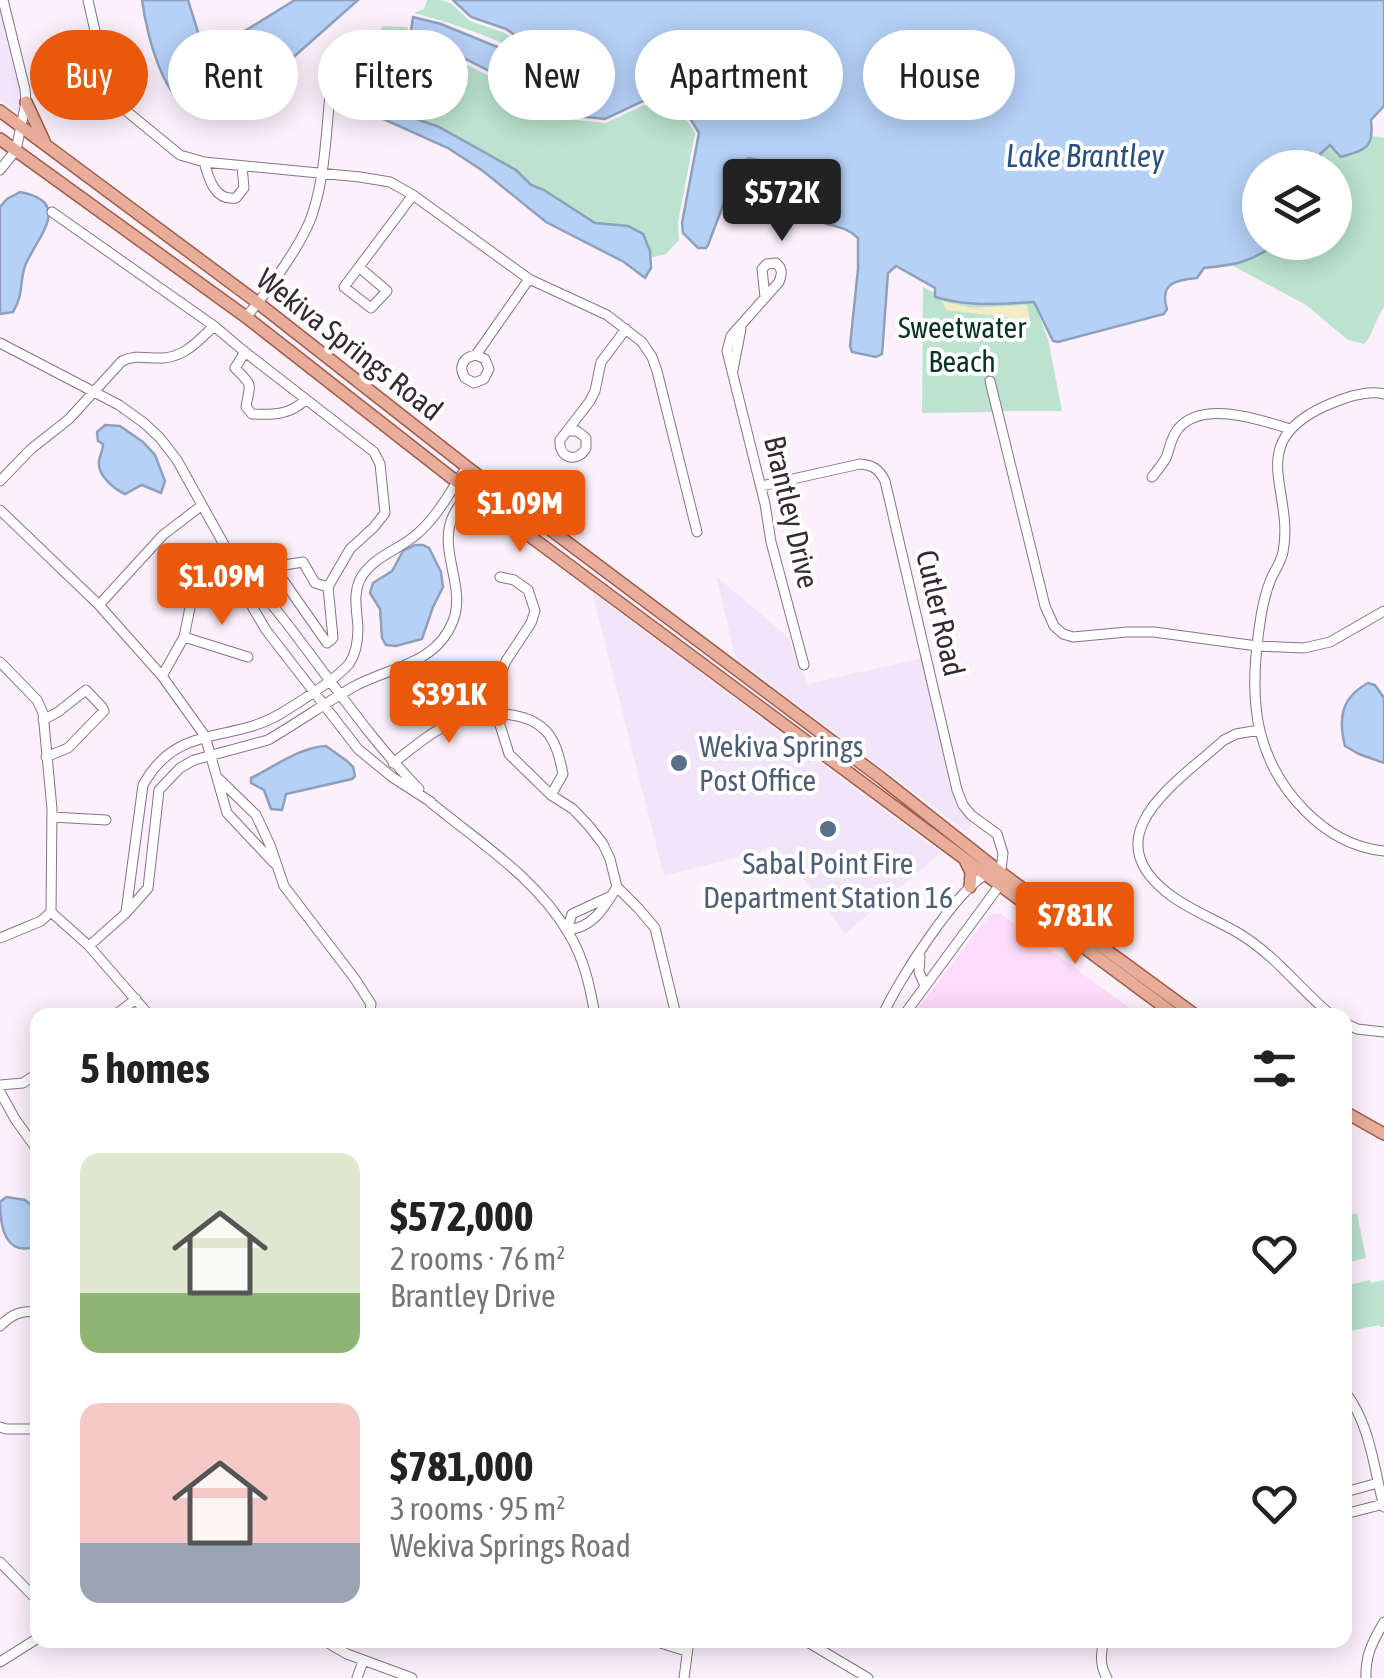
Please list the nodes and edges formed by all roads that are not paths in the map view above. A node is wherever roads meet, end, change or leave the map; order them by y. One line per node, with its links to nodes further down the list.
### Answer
1 (3, 0): 3 (street)
2 (88, 0): 10 (street)
3 (26, 102): 6 (street); 8 (main road)
4 (0, 112): 6 (main road, Wekiva Springs Road)
5 (327, 120): 13 (street)
6 (21, 127): 7 (street); 8 (main road, Wekiva Springs Road); 9 (street)
7 (1, 141): 9 (main road, Wekiva Springs Road)
8 (49, 148): 19 (main road, Wekiva Springs Road)
9 (16, 150): 12 (street); 20 (main road, Wekiva Springs Road)
10 (204, 162): 11 (street); 11 (street)
11 (242, 166): 13 (street)
12 (0, 170)
13 (321, 174): 14 (street); 19 (street)
14 (413, 195): 16 (street); 17 (street)
15 (52, 212): 21 (street)
16 (359, 266): 16 (street)
17 (529, 279): 22 (street); 25 (street)
18 (765, 297): 37 (street, Brantley Drive)
19 (258, 303): 20 (street); 32 (main road, Wekiva Springs Road)
20 (246, 318): 36 (main road, Wekiva Springs Road)
21 (214, 326): 24 (street); 27 (street)
22 (626, 328): 31 (street); 41 (street)
23 (0, 340): 27 (street)
24 (245, 352): 29 (street); 29 (street)
25 (476, 355)
26 (990, 381): 49 (street)
27 (93, 392): 35 (street); 39 (street)
28 (1384, 394): 30 (street)
29 (306, 399): 45 (street)
30 (1290, 429): 34 (street); 49 (street)
31 (567, 432)
32 (467, 467): 33 (main road, Wekiva Springs Road); 36 (street)
33 (481, 477): 38 (street); 59 (main road, Wekiva Springs Road)
34 (1152, 477)
35 (0, 482)
36 (456, 482): 38 (main road, Wekiva Springs Road); 54 (street)
37 (761, 486): 52 (street, Brantley Drive); 77 (street, Cutler Road)
38 (470, 492): 56 (street); 61 (main road, Wekiva Springs Road)
39 (201, 506): 42 (street); 46 (street)
40 (0, 510): 46 (street)
41 (697, 532)
42 (232, 559): 54 (street); 55 (street)
43 (197, 573): 48 (street)
44 (500, 577): 58 (street)
45 (328, 587): 45 (street)
46 (99, 604): 53 (street)
47 (1384, 612): 49 (street)
48 (184, 637): 50 (street); 53 (street)
49 (1257, 646): 62 (street)
50 (248, 657)
51 (0, 662): 60 (street)
52 (804, 664)
53 (162, 676): 63 (street)
54 (329, 680): 55 (street); 56 (street)
55 (313, 692): 57 (street); 63 (street)
56 (339, 695): 57 (street); 66 (street)
57 (324, 706): 64 (street); 71 (street)
58 (496, 712): 66 (street); 70 (street); 70 (street)
59 (794, 713): 61 (main road); 68 (main road, Wekiva Springs Road)
60 (43, 720): 65 (street); 65 (street)
61 (785, 726): 69 (main road, Wekiva Springs Road)
62 (1260, 730): 74 (street); 99 (street)
63 (205, 736): 64 (street); 83 (street)
64 (210, 754): 67 (street); 83 (street)
65 (46, 757): 72 (street)
66 (393, 763): 71 (street)
67 (216, 776): 76 (street); 76 (street)
68 (881, 778): 69 (main road); 77 (main road, Wekiva Springs Road)
69 (871, 792): 75 (main road, Wekiva Springs Road)
70 (551, 794): 81 (street)
71 (431, 802): 84 (street)
72 (52, 816): 73 (street); 82 (street)
73 (106, 820)
74 (1384, 851)
75 (966, 862): 78 (main road, Wekiva Springs Road); 80 (main road)
76 (274, 863): 92 (street)
77 (1000, 872): 78 (street); 79 (street, Cutler Road); 98 (main road, Wekiva Springs Road)
78 (983, 874): 79 (main road, Wekiva Springs Road); 80 (street)
79 (999, 886): 88 (street); 97 (main road, Wekiva Springs Road)
80 (970, 887): 87 (street)
81 (614, 892): 84 (street); 94 (street)
82 (50, 912): 85 (street); 86 (street)
83 (125, 914): 86 (street)
84 (567, 930): 93 (street)
85 (0, 938)
86 (89, 946): 89 (street)
87 (922, 949): 88 (street); 95 (street)
88 (924, 986): 96 (street)
89 (136, 1000): 90 (street); 91 (street)
90 (125, 1008)
91 (143, 1008)
92 (371, 1008)
93 (593, 1008)
94 (674, 1008)
95 (886, 1008)
96 (909, 1008)
97 (1166, 1008)
98 (1185, 1008)
99 (1325, 1008)
100 (1352, 1027): 101 (street)
101 (1384, 1032)
102 (30, 1078): 103 (street)
103 (0, 1089): 107 (street)
104 (1352, 1116): 106 (main road)
105 (1352, 1124): 106 (main road)
106 (1384, 1137)
107 (30, 1140)
108 (30, 1311): 109 (street)
109 (0, 1326)
110 (1352, 1401): 113 (street)
111 (30, 1430): 112 (street)
112 (2, 1432)
113 (1378, 1483): 114 (street); 115 (street)
114 (1352, 1490)
115 (1384, 1505): 116 (street)
116 (1352, 1512)
117 (0, 1562): 118 (street)
118 (30, 1593)
119 (1384, 1622): 134 (street)
120 (30, 1643): 128 (street)
121 (338, 1648): 127 (street)
122 (674, 1648): 126 (street)
123 (687, 1648): 126 (street)
124 (817, 1648): 132 (street)
125 (1102, 1648): 133 (street)
126 (686, 1652): 131 (street)
127 (363, 1661): 129 (street); 130 (street)
128 (0, 1662)
129 (357, 1678)
130 (412, 1678)
131 (684, 1678)
132 (868, 1678)
133 (1107, 1678)
134 (1366, 1678)

